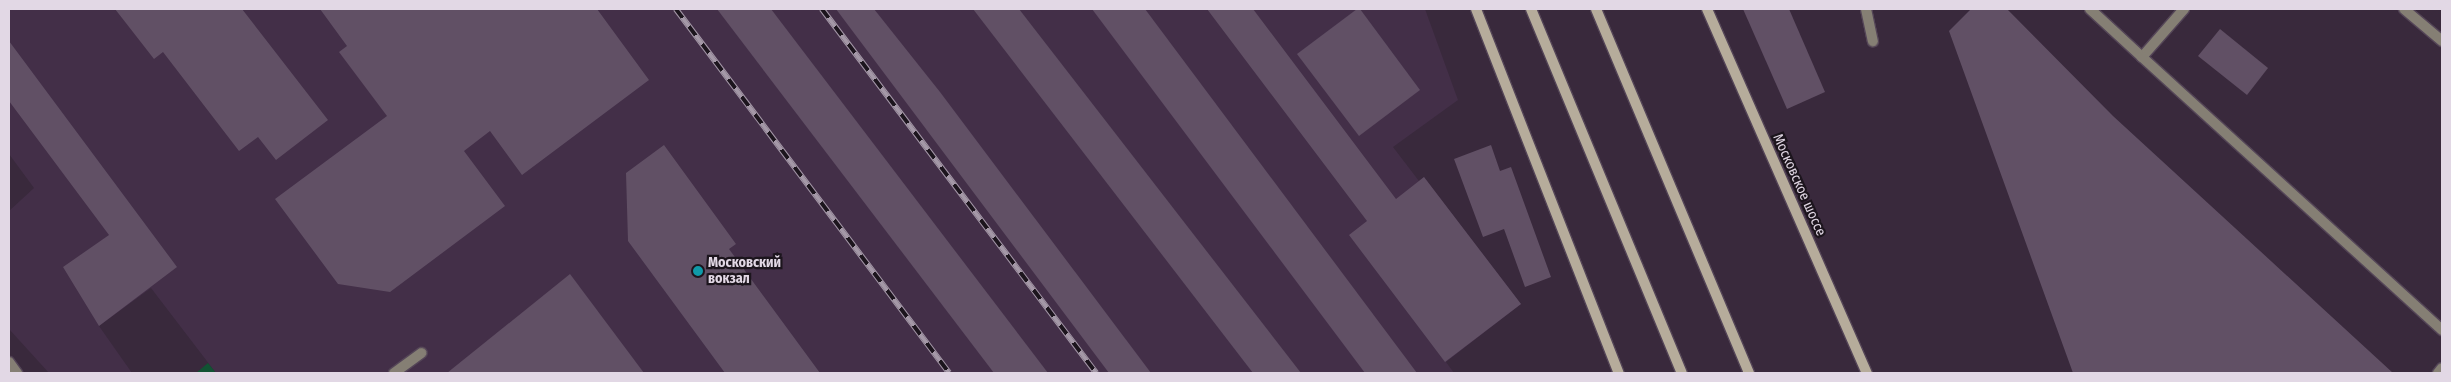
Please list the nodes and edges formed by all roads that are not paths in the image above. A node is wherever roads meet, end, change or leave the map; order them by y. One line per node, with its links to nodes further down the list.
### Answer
1 (1476, 9): 18 (main road)
2 (1531, 9): 19 (main road)
3 (1596, 9): 20 (main road)
4 (1707, 9): 21 (main road, Московское шоссе)
5 (1866, 9): 9 (lane)
6 (2090, 9): 11 (lane)
7 (2184, 9): 11 (lane)
8 (2404, 9): 10 (lane)
9 (1873, 41)
10 (2442, 42)
11 (2142, 57): 12 (lane)
12 (2442, 330)
13 (422, 353): 17 (lane)
14 (9, 362): 16 (lane)
15 (2442, 368): 22 (lane)
16 (17, 373)
17 (394, 373)
18 (1619, 373)
19 (1682, 373)
20 (1749, 373)
21 (1867, 373)
22 (2438, 373)

